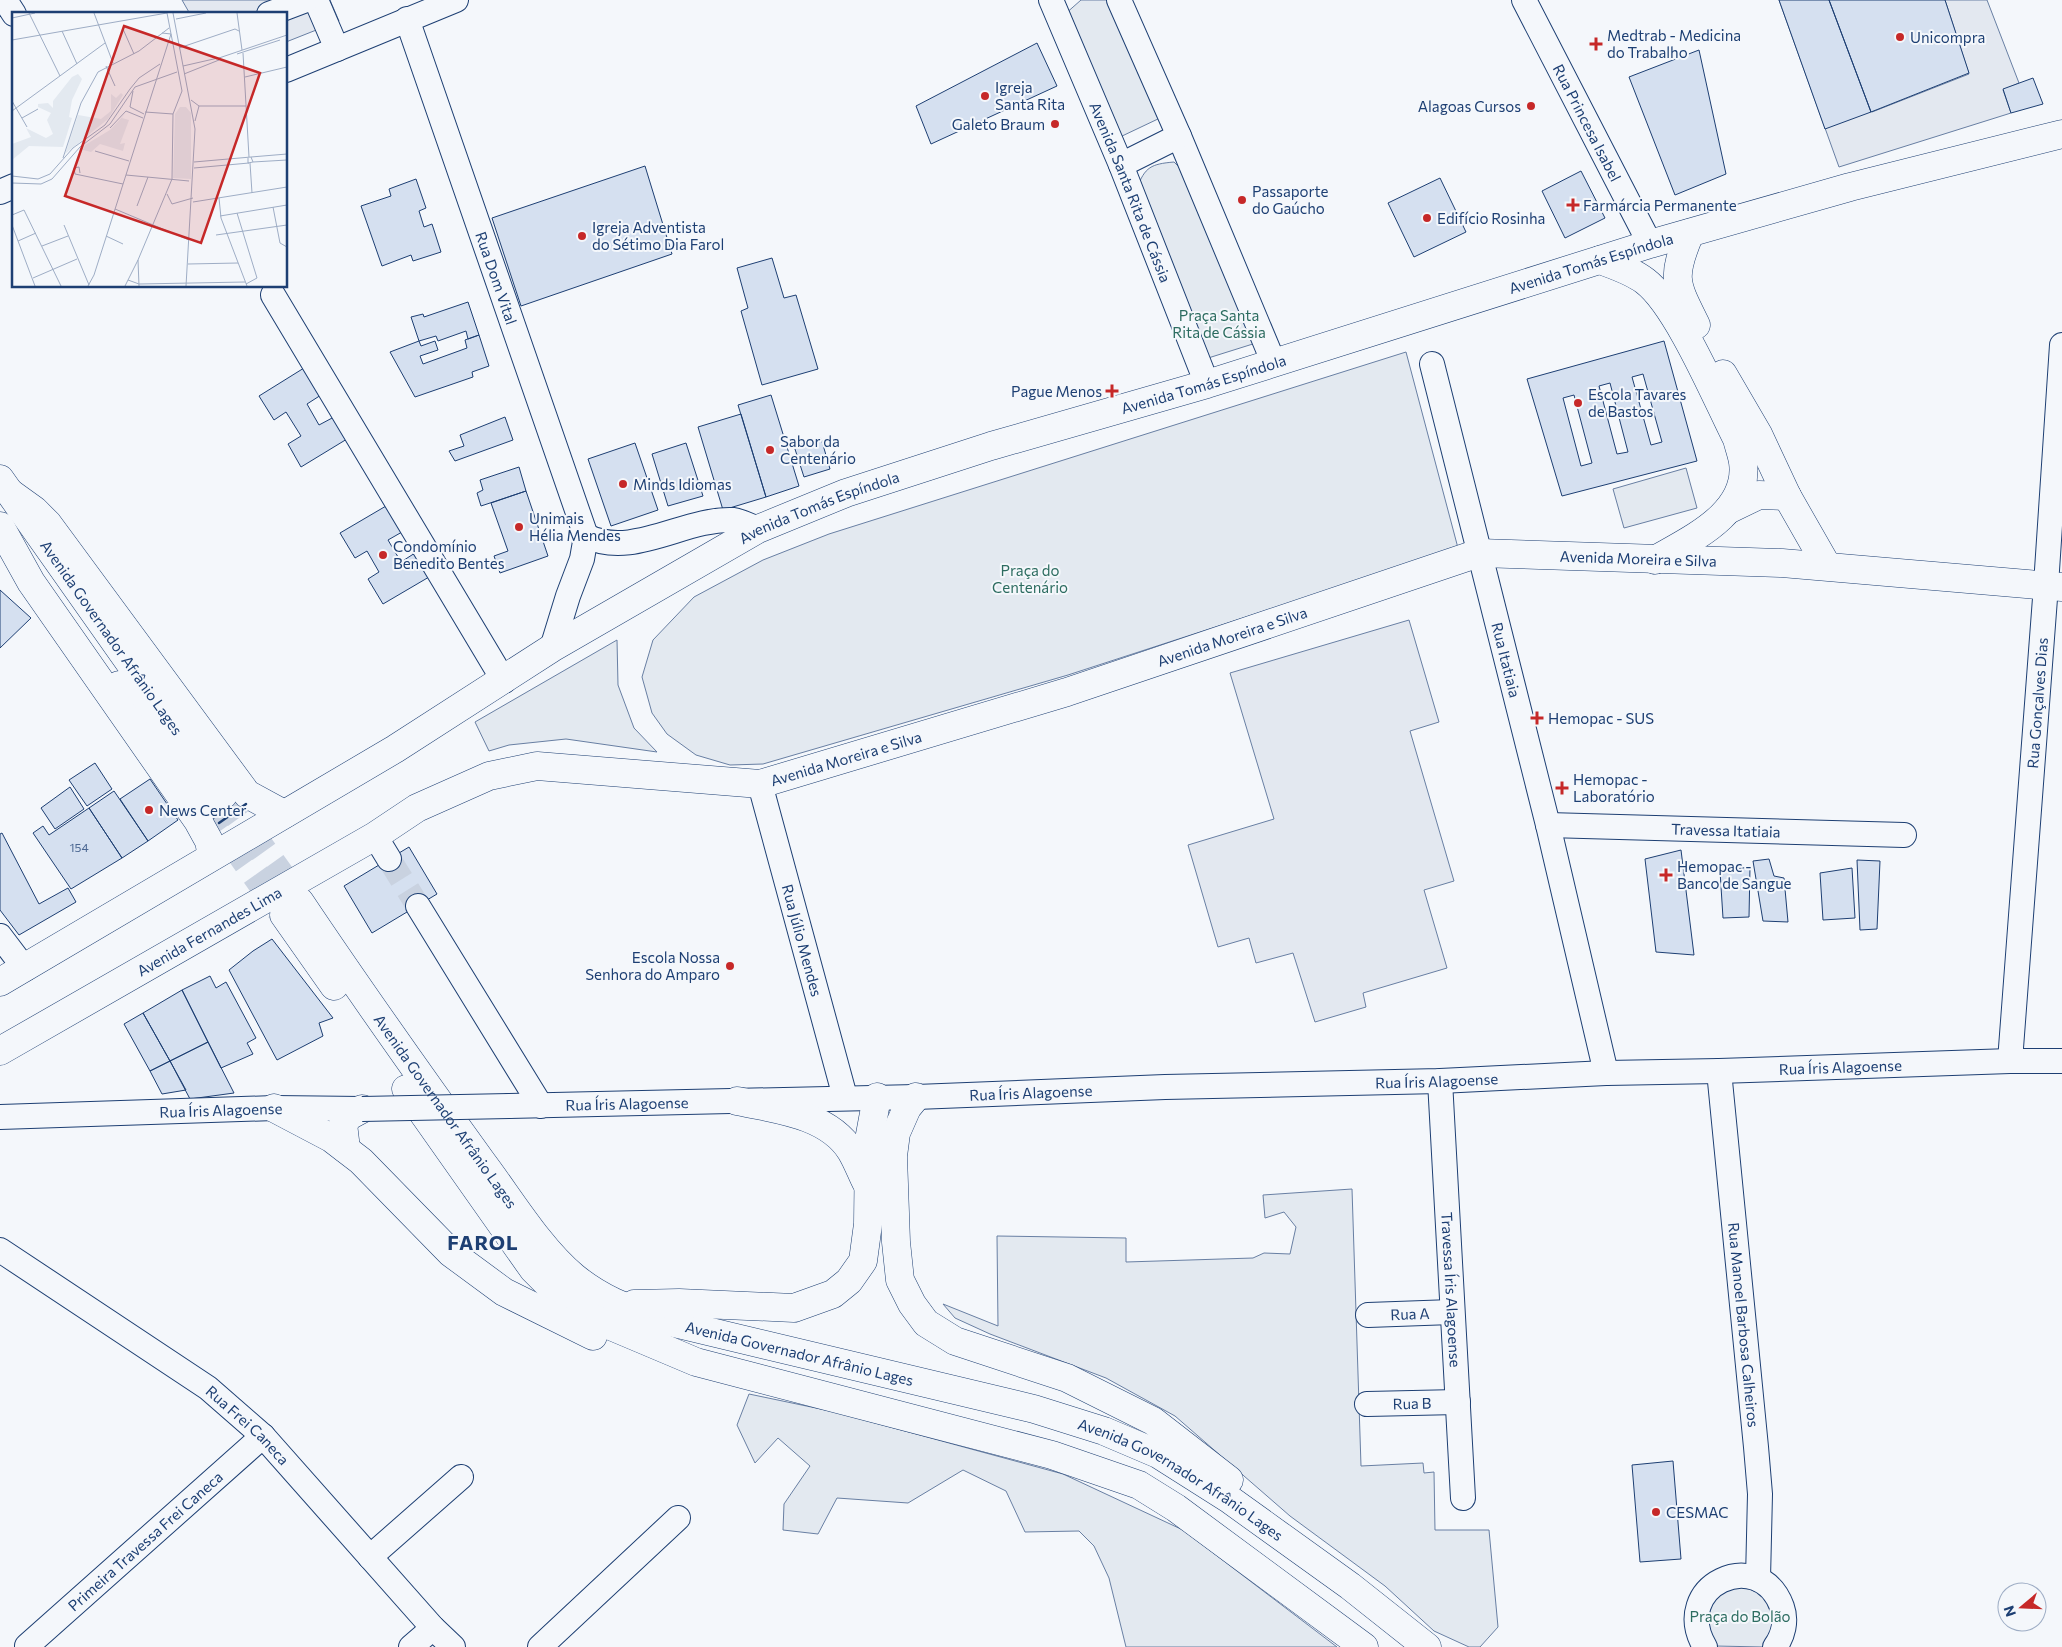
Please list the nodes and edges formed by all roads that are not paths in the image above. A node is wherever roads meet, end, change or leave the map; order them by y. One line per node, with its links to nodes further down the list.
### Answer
1 (5, 0): 8 (street)
2 (306, 0): 9 (street)
3 (316, 0): 11 (street)
4 (456, 0): 10 (street)
5 (1051, 0): 15 (street, Avenida Santa Rita de Cássia)
6 (1118, 0): 14 (street)
7 (1524, 0): 19 (street, Rua Princesa Isabel)
8 (13, 12)
9 (274, 12)
10 (407, 19): 11 (street); 32 (street, Rua Dom Vital)
11 (336, 49): 12 (street)
12 (288, 69)
13 (2062, 134): 18 (main road, Avenida Tomás Espíndola)
14 (1179, 136): 15 (street); 23 (street)
15 (1121, 165): 25 (street, Avenida Santa Rita de Cássia)
16 (12, 187): 17 (street)
17 (0, 192)
18 (1690, 233): 19 (main road, Avenida Tomás Espíndola); 27 (main road)
19 (1650, 244): 20 (main road, Avenida Tomás Espíndola)
20 (1600, 260): 23 (main road, Avenida Tomás Espíndola); 28 (main road)
21 (273, 295): 38 (street)
22 (2062, 345): 36 (street, Rua Gonçalves Dias)
23 (1273, 361): 25 (main road, Avenida Tomás Espíndola)
24 (1432, 364): 33 (street, Rua Itatiaia)
25 (1207, 384): 31 (main road, Avenida Tomás Espíndola)
26 (5, 486): 29 (main road, Avenida Governador Afrânio Lages); 41 (main road)
27 (1787, 496): 28 (main road); 35 (main road)
28 (1728, 510): 34 (main road)
29 (0, 520)
30 (0, 526): 44 (main road)
31 (758, 529): 32 (street); 37 (main road, Avenida Tomás Espíndola)
32 (586, 536): 37 (street, Rua Dom Vital)
33 (1479, 554): 34 (main road, Avenida Moreira e Silva); 39 (main road, Avenida Moreira e Silva); 42 (street, Rua Itatiaia)
34 (1655, 560): 35 (main road, Avenida Moreira e Silva)
35 (1827, 566): 36 (main road, Avenida Moreira e Silva)
36 (2054, 586): 50 (street, Rua Gonçalves Dias)
37 (552, 648): 38 (main road, Avenida Tomás Espíndola)
38 (504, 681): 41 (main road, Avenida Tomás Espíndola)
39 (760, 784): 40 (main road, Avenida Moreira e Silva); 55 (street, Rua Júlio Mendes)
40 (417, 808): 49 (main road, Avenida Fernandes Lima)
41 (284, 814): 44 (main road)
42 (1548, 825): 43 (street, Travessa Itatiaia); 53 (street, Rua Itatiaia)
43 (1904, 835)
44 (212, 856): 47 (main road)
45 (418, 906): 59 (street)
46 (0, 936): 47 (street)
47 (25, 968): 48 (main road)
48 (0, 982)
49 (0, 1051)
50 (2010, 1061): 51 (street, Rua Íris Alagoense); 52 (street, Rua Íris Alagoense)
51 (2062, 1061)
52 (1719, 1072): 53 (street, Rua Íris Alagoense); 78 (street, Rua Manoel Barbosa Calheiros)
53 (1606, 1073): 54 (street, Rua Íris Alagoense)
54 (1440, 1082): 57 (street, Rua Íris Alagoense); 67 (street, Travessa Íris Alagoense)
55 (845, 1097): 56 (street, Rua Íris Alagoense); 58 (street, Rua Íris Alagoense)
56 (877, 1097): 57 (street, Rua Íris Alagoense); 64 (main road)
57 (916, 1098): 76 (main road)
58 (737, 1101): 59 (street, Rua Íris Alagoense); 64 (main road)
59 (541, 1106): 61 (street, Rua Íris Alagoense, bridge)
60 (274, 1108): 61 (street, Rua Íris Alagoense); 62 (street, Rua Íris Alagoense); 63 (main road)
61 (362, 1109): 63 (main road)
62 (0, 1117)
63 (346, 1149): 69 (main road)
64 (868, 1186): 66 (main road)
65 (0, 1250): 72 (street, Rua Frei Caneca)
66 (615, 1304): 69 (main road, Avenida Governador Afrânio Lages); 76 (main road, Avenida Governador Afrânio Lages)
67 (1452, 1312): 68 (street, Rua A); 70 (street, Travessa Íris Alagoense)
68 (1368, 1315)
69 (696, 1362): 84 (main road, Avenida Governador Afrânio Lages)
70 (1458, 1402): 71 (street, Rua B); 74 (street, Travessa Íris Alagoense)
71 (1367, 1404)
72 (262, 1436): 77 (street, Rua Frei Caneca); 80 (street, Primeira Travessa Frei Caneca)
73 (461, 1477): 77 (street)
74 (1463, 1498)
75 (678, 1518): 83 (street)
76 (1279, 1535): 85 (main road, Avenida Governador Afrânio Lages)
77 (370, 1558): 79 (street, Rua Frei Caneca)
78 (1758, 1579): 86 (street); 87 (street)
79 (433, 1628): 81 (street); 82 (street, Rua Frei Caneca)
80 (27, 1646)
81 (411, 1647)
82 (453, 1647)
83 (540, 1647)
84 (1364, 1647)
85 (1427, 1647)
86 (1706, 1647)
87 (1775, 1647)

